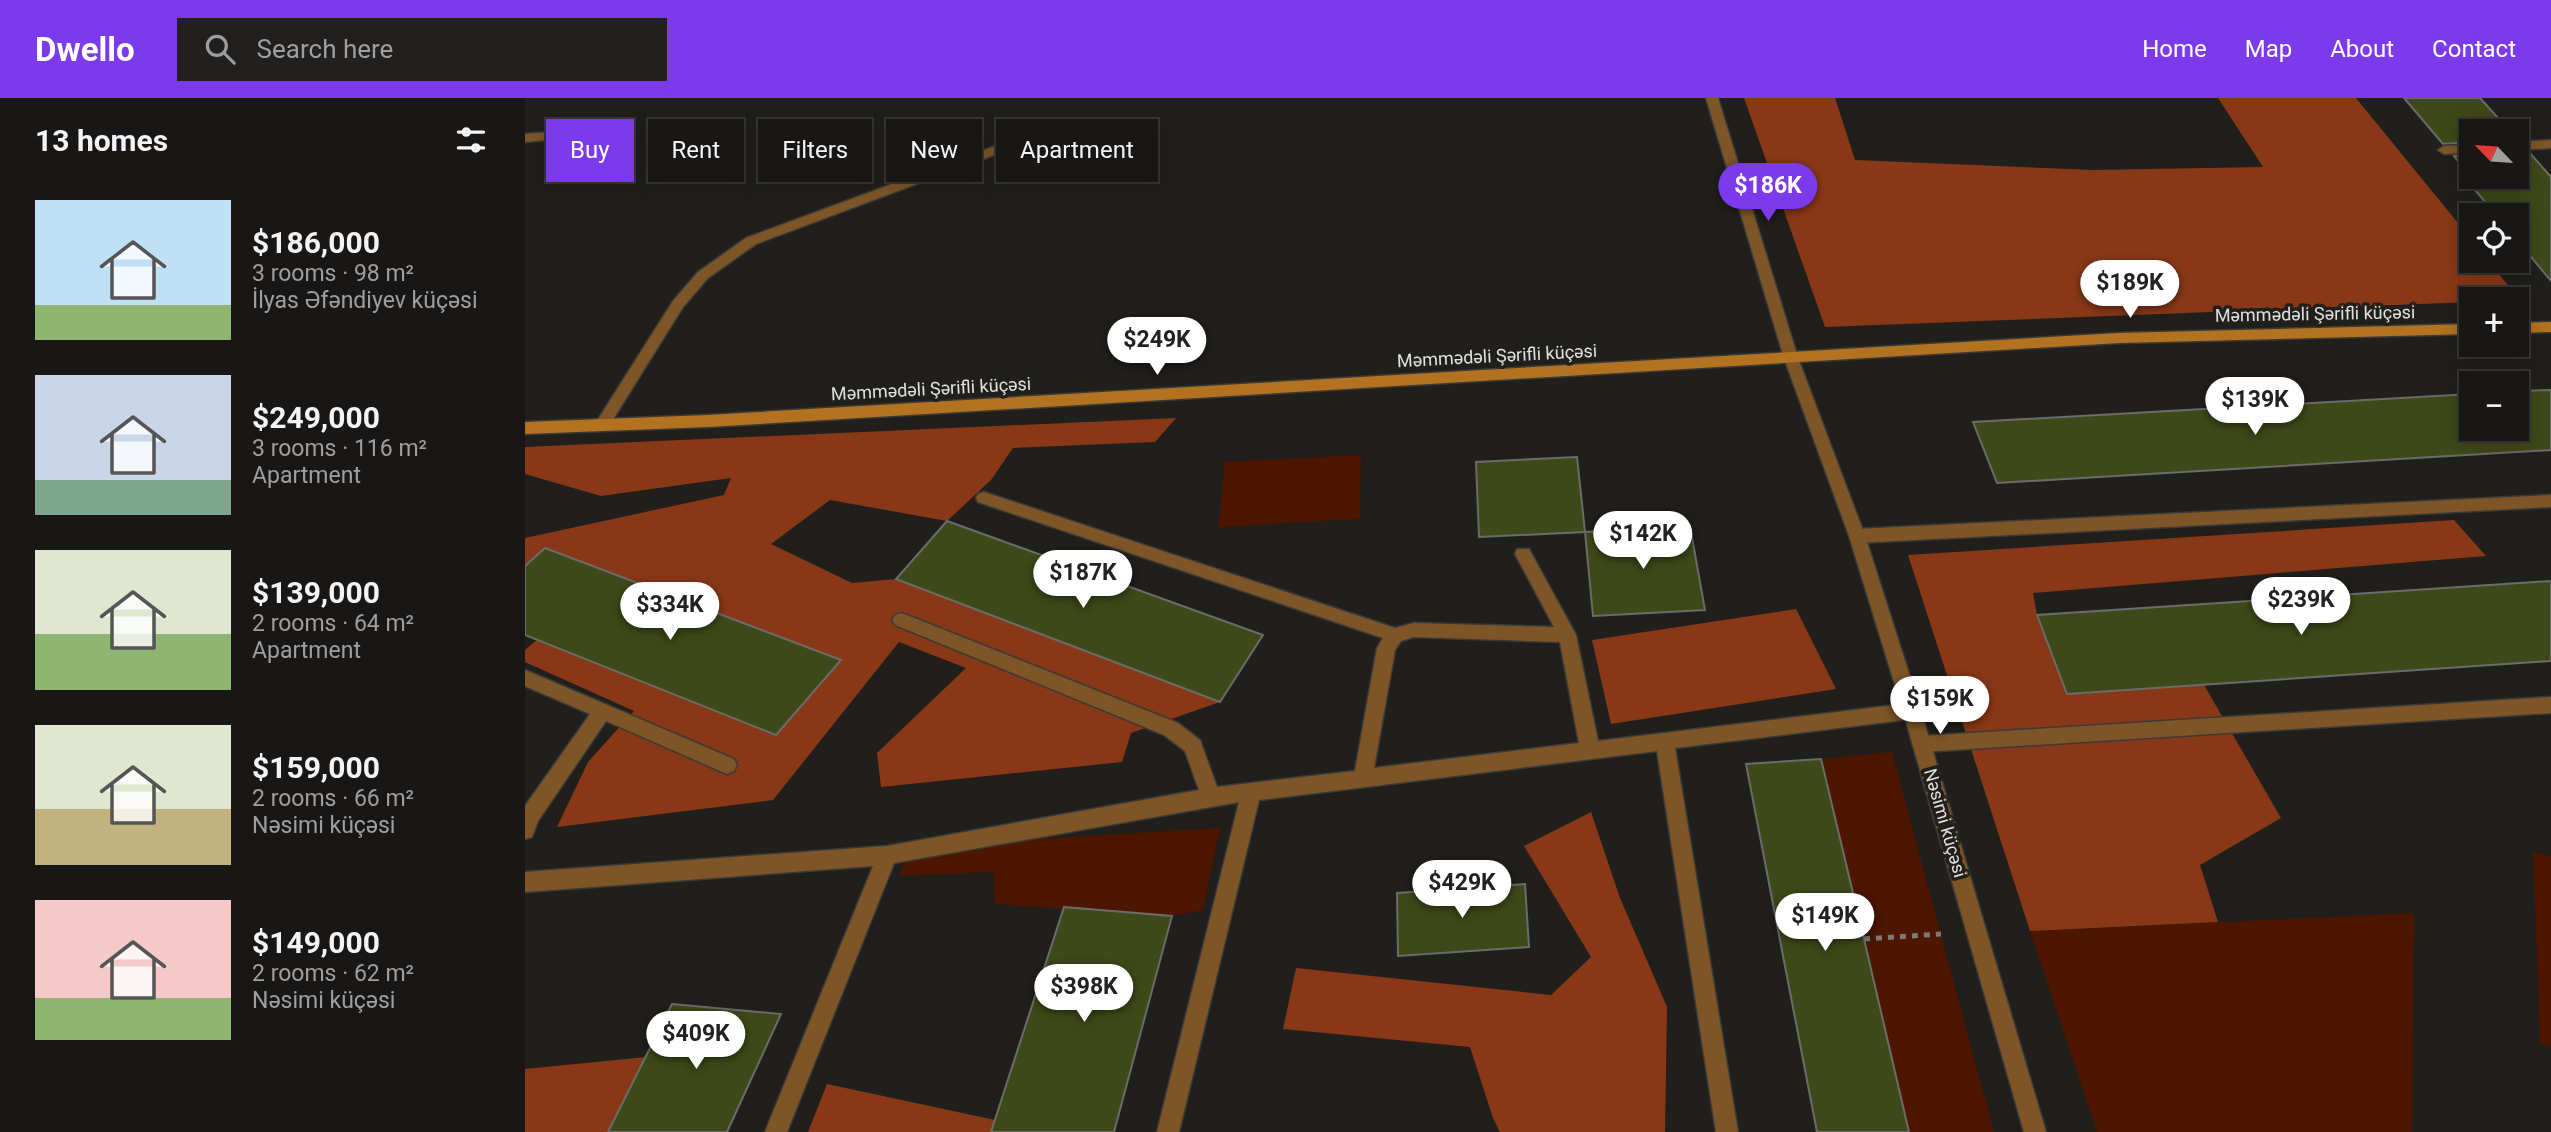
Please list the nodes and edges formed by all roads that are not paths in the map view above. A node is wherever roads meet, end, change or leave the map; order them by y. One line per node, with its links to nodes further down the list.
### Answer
1 (1712, 98): 12 (street, Nəsimi küçəsi)
2 (546, 136): 3 (street)
3 (525, 138)
4 (2551, 144): 5 (street)
5 (2529, 145)
6 (2459, 149): 8 (street)
7 (996, 150): 13 (street)
8 (2444, 150)
9 (2551, 327): 10 (street)
10 (2529, 328)
11 (2459, 329): 12 (street, Məmmədəli Şərifli küçəsi)
12 (1791, 358): 13 (street, Məmmədəli Şərifli küçəsi); 17 (street, Nəsimi küçəsi)
13 (601, 425): 14 (street, Məmmədəli Şərifli küçəsi)
14 (525, 428)
15 (983, 498): 20 (street)
16 (2551, 501): 17 (street)
17 (1857, 536): 24 (street, Nəsimi küçəsi)
18 (1523, 554): 21 (street)
19 (901, 620): 32 (street)
20 (1395, 635): 21 (street); 30 (street)
21 (1567, 635): 28 (street)
22 (525, 678): 25 (street)
23 (2551, 705): 27 (street)
24 (1912, 711): 26 (street); 27 (street, Nəsimi küçəsi)
25 (602, 712): 29 (street); 33 (street)
26 (1665, 741): 28 (street); 38 (street)
27 (1922, 744): 39 (street, Nəsimi küçəsi)
28 (1590, 750): 30 (street)
29 (727, 765)
30 (1363, 779): 31 (street)
31 (1251, 792): 32 (street); 37 (street)
32 (1211, 797): 34 (street)
33 (525, 830)
34 (887, 855): 35 (street); 36 (street)
35 (525, 882)
36 (776, 1132)
37 (1168, 1132)
38 (1727, 1132)
39 (2035, 1132)

